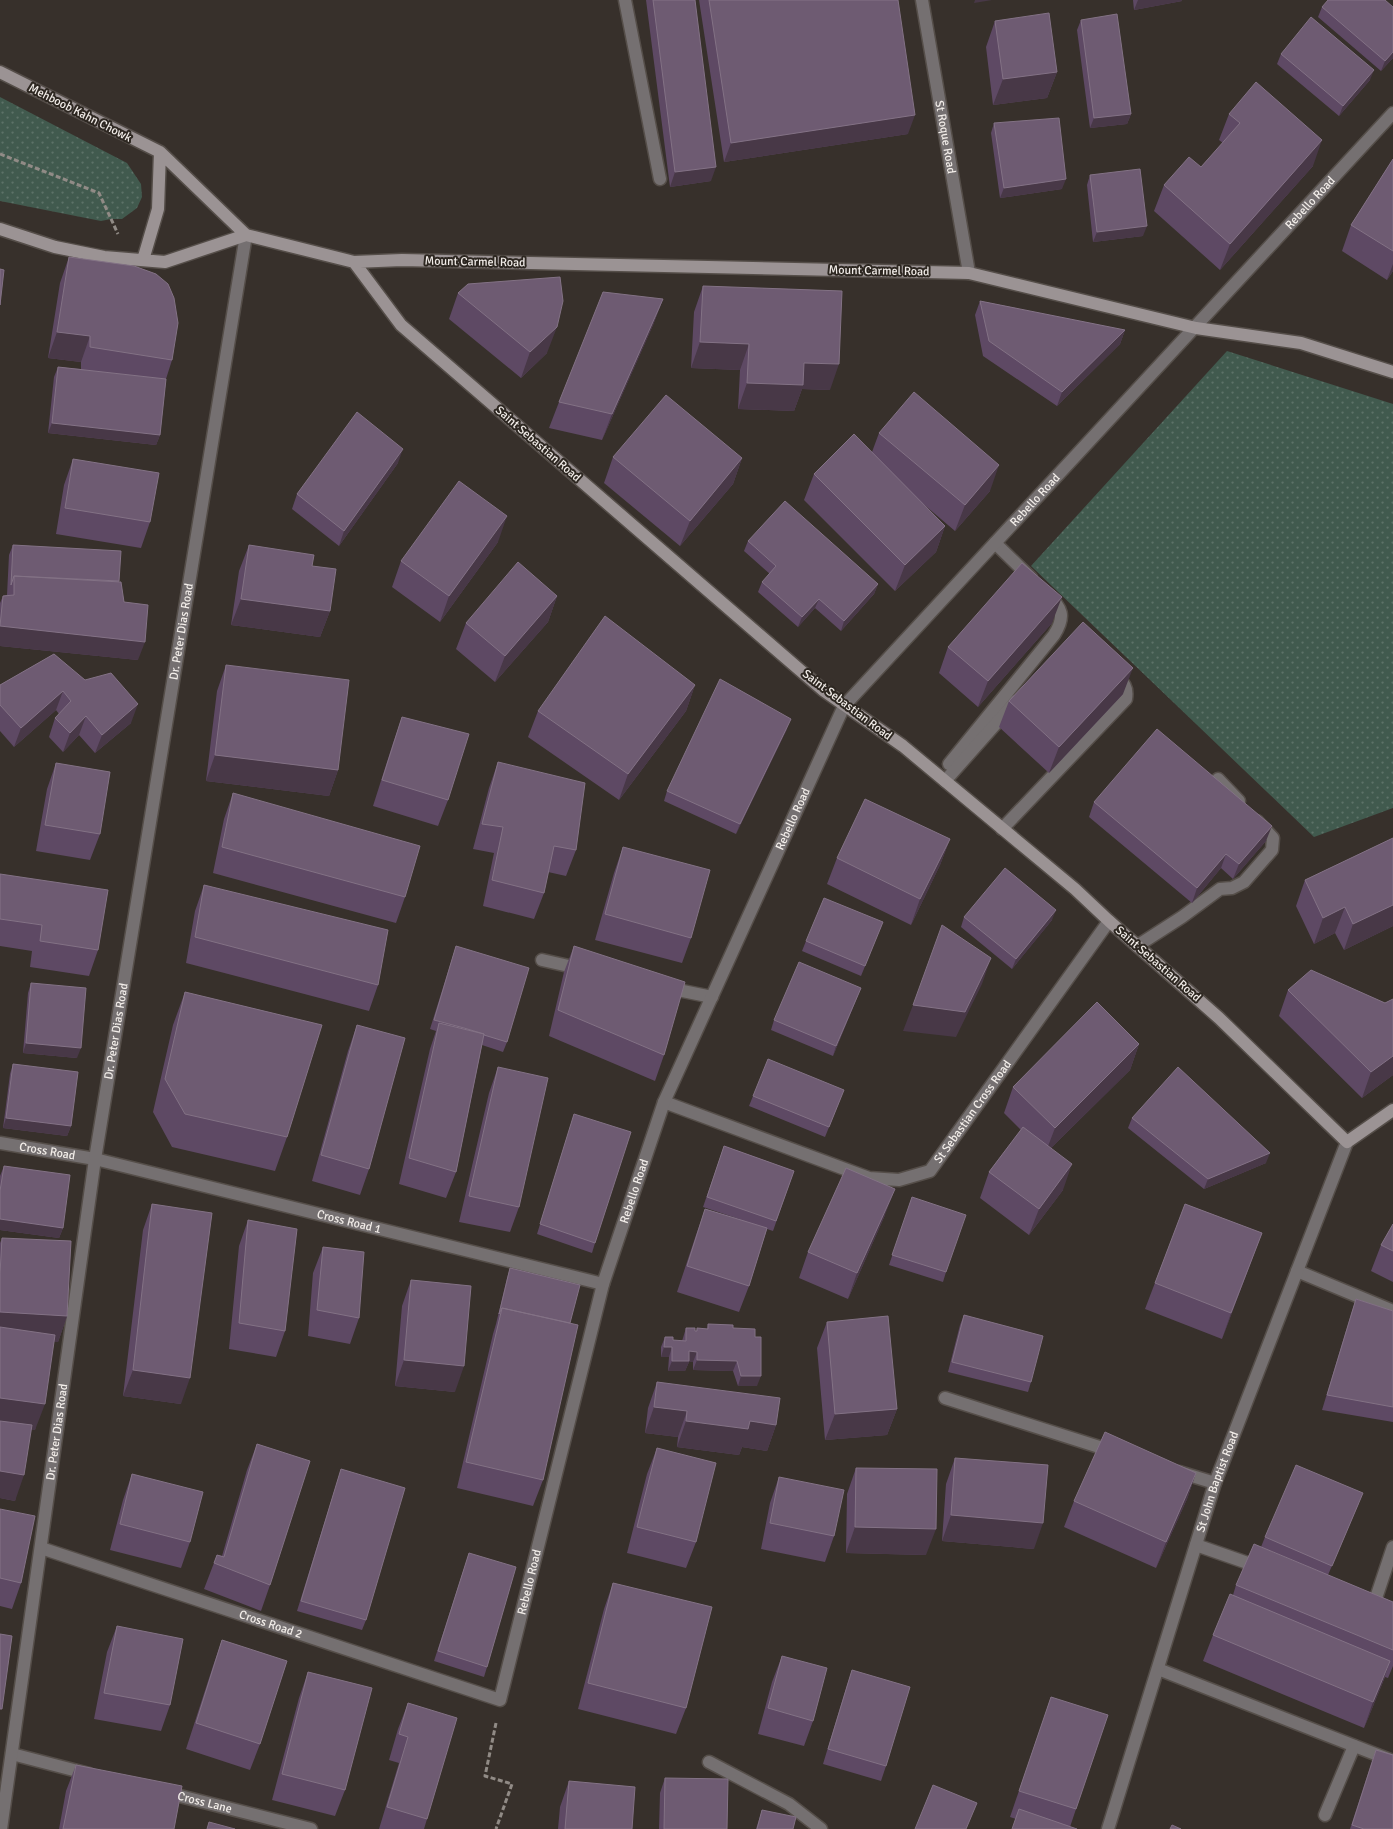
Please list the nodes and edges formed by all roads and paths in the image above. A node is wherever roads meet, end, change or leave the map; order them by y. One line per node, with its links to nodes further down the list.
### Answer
1 (625, 0): 7 (street)
2 (922, 0): 13 (street, St Roque Road)
3 (0, 72): 5 (main road, Mehboob Kahn Chowk)
4 (1393, 114): 14 (street, Rebello Road)
5 (160, 152): 9 (main road); 11 (main road)
6 (0, 154): 10 (path)
7 (660, 179)
8 (0, 230): 10 (main road)
9 (246, 235): 11 (main road); 12 (main road, Mount Carmel Road); 33 (street, Dr. Peter Dias Road)
10 (129, 260): 11 (main road)
11 (143, 260)
12 (354, 262): 13 (main road, Mount Carmel Road); 19 (main road, Saint Sebastian Road)
13 (969, 273): 14 (main road, Mount Carmel Road)
14 (1196, 328): 15 (main road, Mount Carmel Road); 16 (street, Rebello Road)
15 (1393, 372)
16 (995, 543): 19 (street, Rebello Road); 20 (street)
17 (1106, 666): 22 (street)
18 (1027, 688): 20 (street)
19 (844, 706): 20 (main road, Saint Sebastian Road); 28 (street, Rebello Road)
20 (942, 779): 22 (main road, Saint Sebastian Road)
21 (1218, 779): 24 (street)
22 (1002, 829): 23 (main road, Saint Sebastian Road)
23 (1109, 921): 24 (main road, Saint Sebastian Road); 29 (street, St Sebastian Cross Road)
24 (1138, 946): 31 (main road, Saint Sebastian Road)
25 (542, 960): 26 (street)
26 (599, 973)
27 (655, 985): 28 (street)
28 (712, 997): 29 (street, Rebello Road)
29 (664, 1102): 35 (street, Rebello Road)
30 (1393, 1110): 31 (main road)
31 (1347, 1142): 34 (street, St John Baptist Road)
32 (0, 1143): 33 (street, Cross Road)
33 (94, 1159): 35 (street, Cross Road 1); 42 (street, Dr. Peter Dias Road)
34 (1298, 1271): 36 (street); 40 (street, St John Baptist Road)
35 (603, 1284): 48 (street, Rebello Road)
36 (1393, 1311)
37 (945, 1398): 38 (street)
38 (1131, 1457)
39 (1168, 1469): 40 (street)
40 (1215, 1484): 41 (street, St John Baptist Road)
41 (1196, 1545): 44 (street); 47 (street, St John Baptist Road)
42 (41, 1548): 48 (street, Cross Road 2); 50 (street, Dr. Peter Dias Road)
43 (1393, 1548): 45 (street)
44 (1272, 1571)
45 (1389, 1572): 46 (street)
46 (1386, 1615)
47 (1158, 1669): 49 (street); 61 (street, St John Baptist Road)
48 (500, 1700): 59 (path)
49 (1354, 1746): 51 (street); 56 (street)
50 (12, 1754): 53 (street); 54 (street, Dr. Peter Dias Road)
51 (1393, 1761)
52 (709, 1762): 60 (street)
53 (98, 1776)
54 (3, 1790): 57 (street, Dr. Peter Dias Road)
55 (156, 1790): 58 (street, Cross Lane)
56 (1325, 1815)
57 (1, 1829)
58 (311, 1829)
59 (496, 1829)
60 (821, 1829)
61 (1108, 1829)

